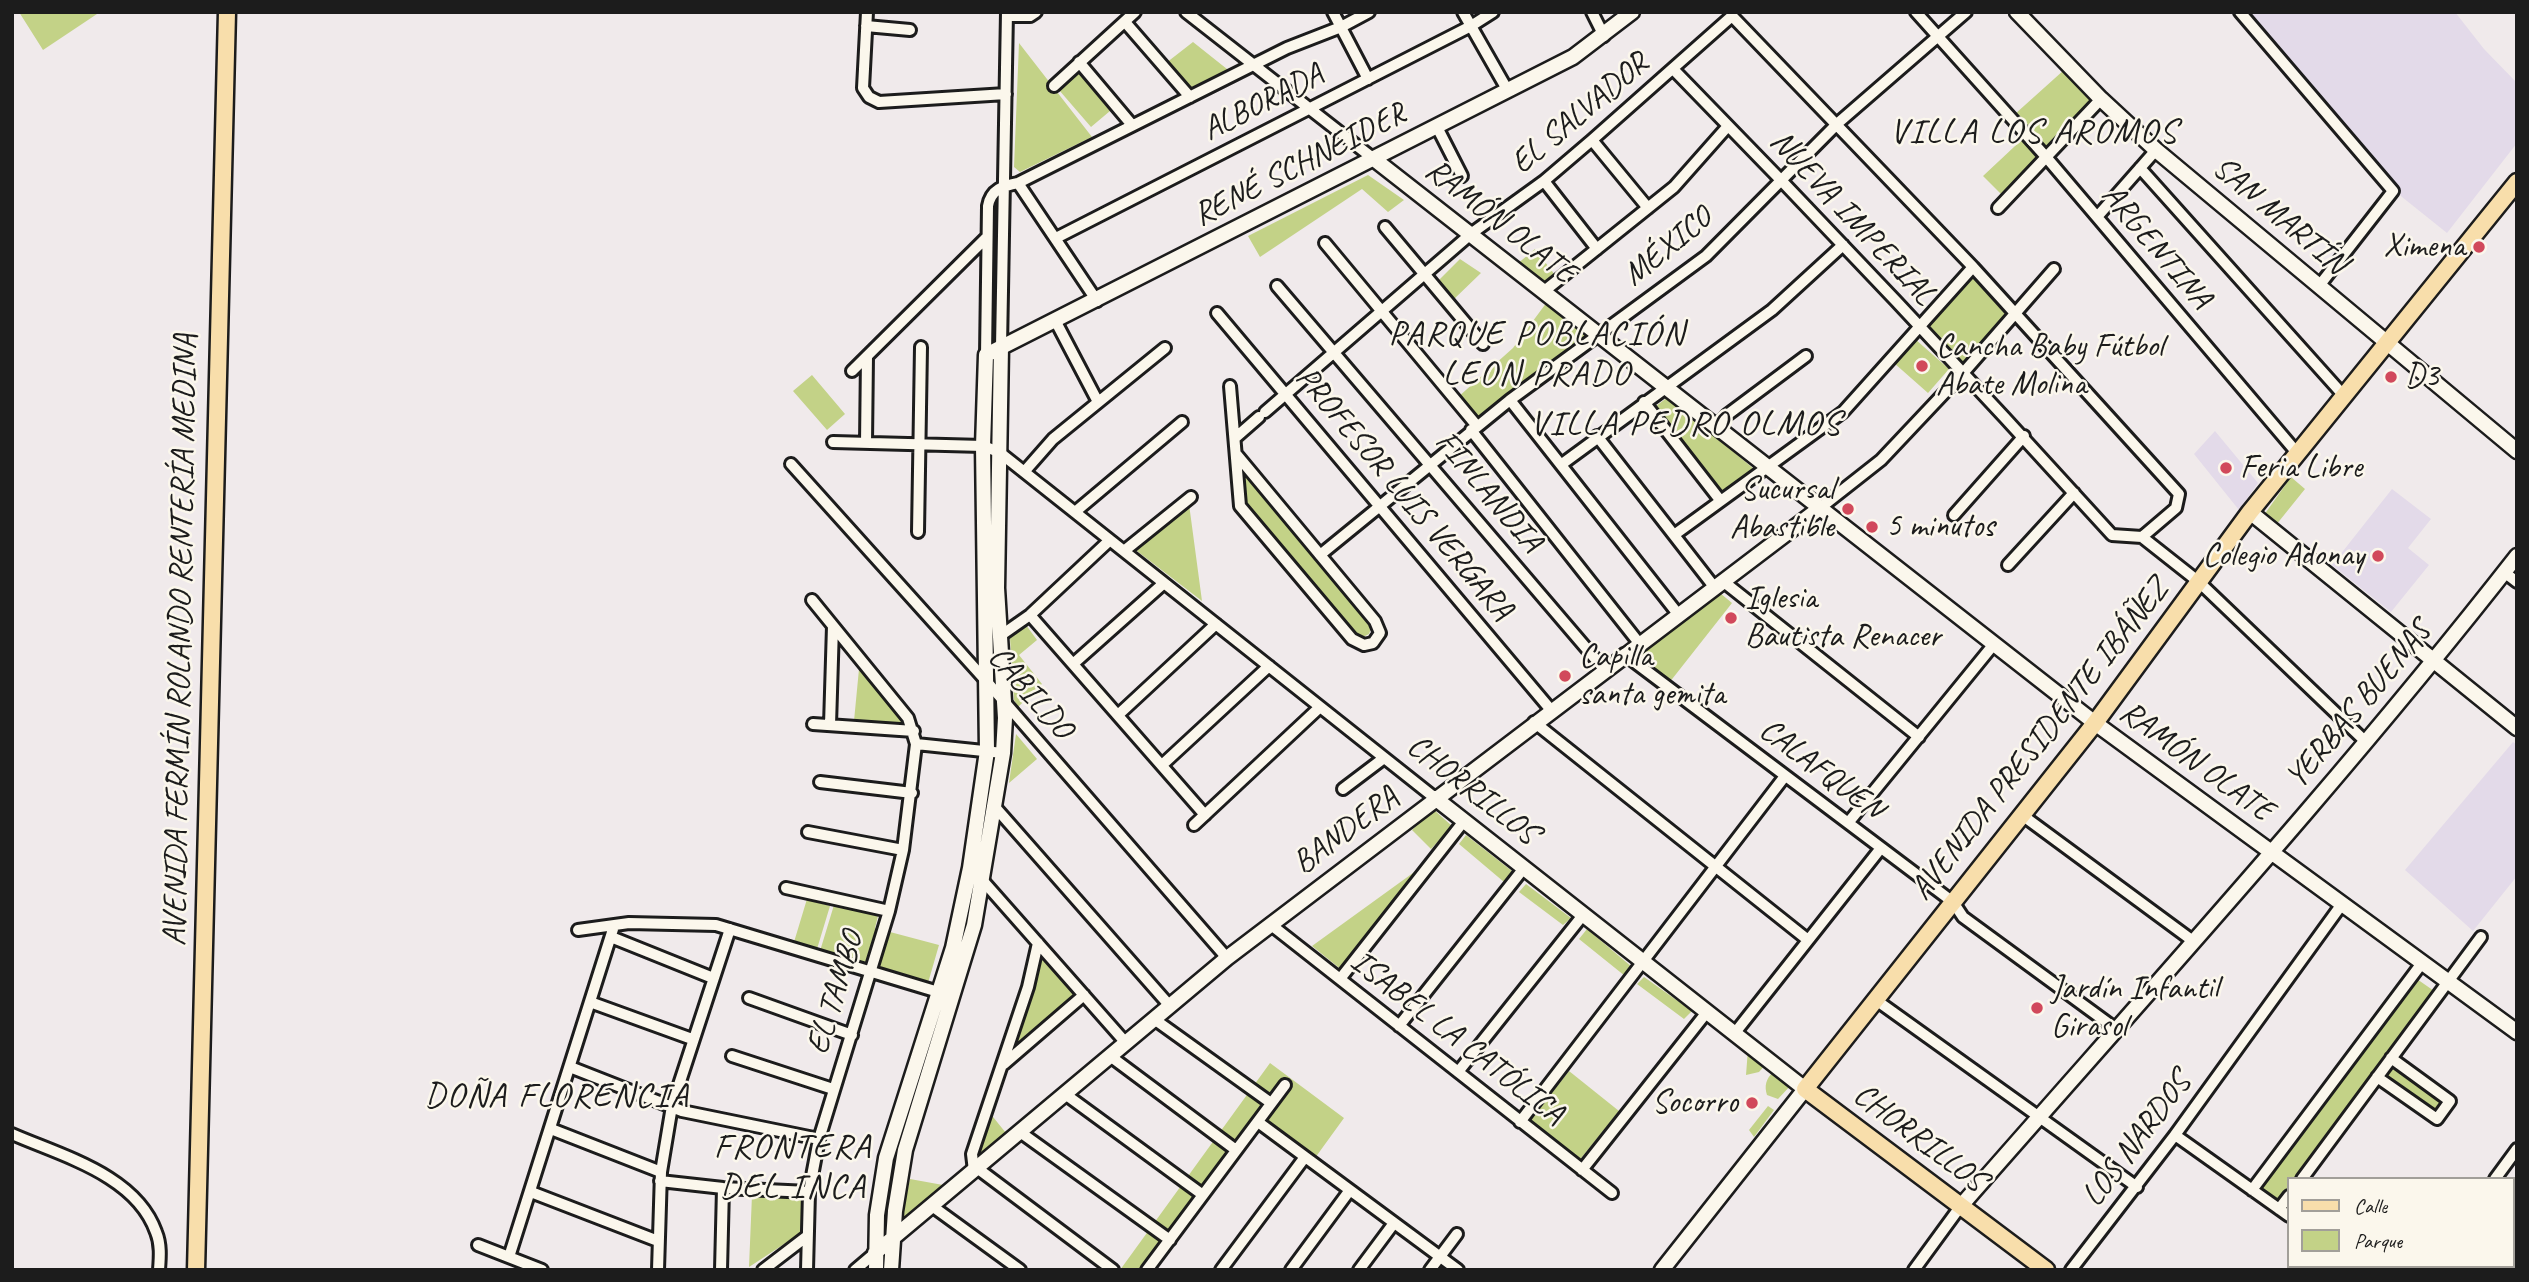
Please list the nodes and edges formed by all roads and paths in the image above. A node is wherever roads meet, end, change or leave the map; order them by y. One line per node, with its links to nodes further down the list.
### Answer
1 (227, 12): 270 (main road, AVENIDA FERMÍN ROLANDO RENTERÍA MEDINA)
2 (867, 12): 20 (street)
3 (1036, 12): 17 (street)
4 (1135, 12): 18 (street)
5 (1186, 12): 19 (street, RAMÓN OLATE)
6 (1209, 12): 19 (street)
7 (1333, 12): 22 (street)
8 (1369, 12): 22 (street)
9 (1463, 12): 21 (street)
10 (1493, 12): 21 (street, ALBORADA)
11 (1592, 12): 25 (street)
12 (1632, 12): 25 (street, RENÉ SCHNEIDER)
13 (1916, 12): 24 (street, ARGENTINA)
14 (1966, 12): 24 (street, MÉXICO)
15 (2017, 12): 34 (street, SAN MARTÍN)
16 (2240, 12): 65 (street)
17 (1007, 14): 32 (street)
18 (1125, 22): 26 (street); 33 (street)
19 (1198, 22): 27 (street, RAMÓN OLATE)
20 (866, 26): 23 (street); 32 (street)
21 (1471, 26): 29 (street, ALBORADA); 31 (street)
22 (1341, 27): 27 (street); 29 (street)
23 (910, 30)
24 (1937, 35): 36 (street, MÉXICO); 42 (street, ARGENTINA)
25 (1604, 36): 31 (street, RENÉ SCHNEIDER)
26 (1079, 62): 30 (street); 37 (street)
27 (1253, 65): 33 (street); 35 (street, RAMÓN OLATE)
28 (1674, 70): 36 (street, EL SALVADOR); 38 (street, NUEVA IMPERIAL); 40 (street, EL SALVADOR)
29 (1368, 79): 35 (street, ALBORADA)
30 (1054, 86)
31 (1508, 90): 39 (street, RENÉ SCHNEIDER)
32 (1006, 94): 50 (street)
33 (1190, 97): 37 (street)
34 (2101, 99): 41 (street, SAN MARTÍN); 42 (street)
35 (1310, 109): 43 (street, RAMÓN OLATE); 57 (street, ALBORADA)
36 (1838, 123): 46 (street, MÉXICO); 61 (street)
37 (1132, 125): 49 (street)
38 (1728, 126): 46 (street, NUEVA IMPERIAL); 51 (street)
39 (1437, 127): 43 (street, RENÉ SCHNEIDER); 45 (street)
40 (1592, 140): 47 (street, EL SALVADOR); 51 (street)
41 (2156, 150): 44 (street); 65 (street, SAN MARTÍN)
42 (2047, 158): 52 (street); 53 (street, ARGENTINA)
43 (1374, 159): 55 (street, RAMÓN OLATE); 67 (street, RENÉ SCHNEIDER)
44 (2140, 168): 53 (street); 88 (street)
45 (1462, 176)
46 (1783, 179): 59 (street, NUEVA IMPERIAL); 73 (street, MÉXICO)
47 (1544, 181): 55 (street, EL SALVADOR); 60 (street)
48 (2517, 181): 75 (main road, AVENIDA PRESIDENTE IBÁÑEZ)
49 (1018, 183): 50 (street); 57 (street)
50 (1004, 186): 56 (street); 77 (street)
51 (1648, 208): 60 (street)
52 (1998, 208)
53 (2097, 217): 104 (street, ARGENTINA)
54 (1385, 227): 63 (street)
55 (1472, 233): 63 (street, EL SALVADOR); 66 (street, RAMÓN OLATE)
56 (987, 237): 80 (street); 81 (street)
57 (1056, 238): 67 (street)
58 (1325, 243): 68 (street)
59 (1843, 245): 72 (street, NUEVA IMPERIAL); 86 (street)
60 (1598, 249): 66 (street)
61 (1973, 267): 69 (street); 72 (street)
62 (2054, 269): 69 (street, BANDERA)
63 (1425, 274): 68 (street, EL SALVADOR); 74 (street)
64 (1277, 286): 79 (street, FINLANDIA)
65 (2319, 286): 75 (street, SAN MARTÍN)
66 (1543, 292): 73 (street, RAMÓN OLATE)
67 (1097, 301): 71 (street, RENÉ SCHNEIDER)
68 (1380, 312): 79 (street, EL SALVADOR); 94 (street)
69 (2015, 312): 84 (street, BANDERA); 121 (street)
70 (1217, 313): 87 (street, PROFESOR LUIS VERGARA)
71 (1056, 322): 77 (street, RENÉ SCHNEIDER); 90 (street)
72 (1918, 327): 84 (street, NUEVA IMPERIAL); 109 (street)
73 (1598, 334): 86 (street, RAMÓN OLATE); 89 (street, MÉXICO)
74 (1483, 344)
75 (2388, 344): 88 (main road, AVENIDA PRESIDENTE IBÁÑEZ); 102 (street, SAN MARTÍN)
76 (921, 347): 100 (street)
77 (1001, 347): 80 (street, RENÉ SCHNEIDER); 103 (street)
78 (1165, 348): 90 (street)
79 (1334, 352): 87 (street, EL SALVADOR); 108 (street, FINLANDIA)
80 (986, 355): 101 (street)
81 (867, 356): 83 (street); 99 (street)
82 (1806, 356): 93 (street)
83 (852, 371)
84 (1964, 372): 96 (street, NUEVA IMPERIAL); 115 (street, BANDERA)
85 (1230, 386): 97 (street)
86 (1666, 388): 91 (street); 93 (street, RAMÓN OLATE)
87 (1286, 393): 97 (street, EL SALVADOR); 114 (street, PROFESOR LUIS VERGARA)
88 (2345, 397): 104 (main road, AVENIDA PRESIDENTE IBÁÑEZ)
89 (1510, 400): 94 (street, MÉXICO); 107 (street)
90 (1098, 402): 110 (street)
91 (1644, 402): 95 (street); 113 (street)
92 (1182, 422): 116 (street)
93 (1716, 427): 109 (street, RAMÓN OLATE)
94 (1474, 428): 108 (street, MÉXICO); 138 (street)
95 (1597, 436): 107 (street); 120 (street)
96 (2024, 436): 111 (street, NUEVA IMPERIAL); 118 (street)
97 (1235, 438): 105 (street)
98 (833, 442): 99 (street, CHORRILLOS)
99 (866, 443): 100 (street, CHORRILLOS)
100 (919, 444): 101 (street, CHORRILLOS); 119 (street)
101 (983, 446): 103 (street, CHORRILLOS); 145 (street)
102 (2517, 451)
103 (999, 452): 110 (street, CHORRILLOS); 137 (street)
104 (2298, 454): 117 (main road, AVENIDA PRESIDENTE IBÁÑEZ)
105 (1237, 455): 124 (street); 124 (street)
106 (791, 464): 145 (street, CABILDO)
107 (1562, 464): 133 (street)
108 (1432, 465): 114 (street, MÉXICO); 144 (street, FINLANDIA)
109 (1766, 466): 113 (street); 115 (street, RAMÓN OLATE)
110 (1024, 471): 116 (street, CHORRILLOS)
111 (2074, 493): 121 (street, NUEVA IMPERIAL); 126 (street)
112 (1191, 497): 123 (street)
113 (1720, 500): 120 (street)
114 (1382, 508): 124 (street, MÉXICO); 148 (street, PROFESOR LUIS VERGARA)
115 (1820, 508): 131 (street, BANDERA); 139 (street, RAMÓN OLATE)
116 (1074, 512): 122 (street, CHORRILLOS)
117 (2250, 512): 128 (main road, AVENIDA PRESIDENTE IBÁÑEZ); 141 (street)
118 (1954, 515)
119 (918, 532)
120 (1674, 535): 131 (street)
121 (2142, 537): 128 (street)
122 (1110, 540): 123 (street, CHORRILLOS); 134 (street)
123 (1124, 551): 130 (street, CHORRILLOS)
124 (1320, 555)
125 (2517, 556): 127 (street, YERBAS BUENAS)
126 (2008, 565)
127 (2504, 572): 129 (street); 141 (street, YERBAS BUENAS)
128 (2199, 582): 151 (main road, AVENIDA PRESIDENTE IBÁÑEZ); 157 (street)
129 (2517, 582)
130 (1164, 583): 135 (street, CHORRILLOS); 142 (street)
131 (1719, 585): 133 (street, BANDERA); 156 (street)
132 (812, 600): 136 (street)
133 (1678, 614): 138 (street, BANDERA)
134 (1030, 615): 137 (street); 142 (street)
135 (1216, 624): 143 (street, CHORRILLOS); 149 (street)
136 (833, 626): 153 (street); 155 (street)
137 (1000, 636): 146 (street)
138 (1639, 643): 140 (street, BANDERA)
139 (1994, 644): 151 (street, RAMÓN OLATE); 156 (street)
140 (1624, 654): 144 (street, BANDERA); 163 (street, CALAFQUEN)
141 (2436, 660): 154 (street); 157 (street, YERBAS BUENAS)
142 (1073, 664): 149 (street)
143 (1269, 666): 147 (street, CHORRILLOS); 162 (street)
144 (1604, 669): 148 (street, BANDERA)
145 (988, 683): 146 (street, CABILDO); 159 (street)
146 (1005, 706): 160 (street); 196 (street, CABILDO)
147 (1320, 707): 161 (street, CHORRILLOS); 169 (street)
148 (1551, 710): 150 (street, BANDERA)
149 (1118, 715): 162 (street)
150 (1534, 722): 167 (street, BANDERA); 178 (street)
151 (2095, 723): 170 (main road, AVENIDA PRESIDENTE IBÁÑEZ); 177 (street, RAMÓN OLATE)
152 (813, 724): 153 (street)
153 (830, 726): 155 (street)
154 (2517, 727)
155 (914, 731): 158 (street, EL TAMBO)
156 (1919, 737): 172 (street)
157 (2366, 742): 177 (street, YERBAS BUENAS)
158 (916, 744): 159 (street); 166 (street, EL TAMBO)
159 (988, 751): 160 (street); 180 (street)
160 (1003, 753): 168 (street)
161 (1384, 758): 165 (street); 167 (street, CHORRILLOS)
162 (1161, 765): 169 (street)
163 (1785, 776): 172 (street, CALAFQUEN); 178 (street)
164 (820, 782): 166 (street)
165 (1343, 789)
166 (912, 793): 176 (street, EL TAMBO)
167 (1435, 798): 171 (street, CHORRILLOS); 187 (street, BANDERA)
168 (995, 807): 181 (street); 209 (street)
169 (1205, 815): 173 (street)
170 (2022, 815): 183 (main road, AVENIDA PRESIDENTE IBÁÑEZ); 194 (street)
171 (1464, 821): 179 (street, CHORRILLOS); 201 (street)
172 (1848, 823): 175 (street, CALAFQUEN)
173 (1194, 825)
174 (808, 832): 176 (street)
175 (1881, 848): 183 (street, CALAFQUEN); 193 (street)
176 (903, 850): 185 (street, EL TAMBO)
177 (2271, 852): 184 (street, RAMÓN OLATE); 194 (street, YERBAS BUENAS)
178 (1715, 866): 193 (street); 197 (street)
179 (1524, 868): 186 (street, CHORRILLOS); 212 (street)
180 (968, 876): 181 (street); 203 (street)
181 (984, 882): 195 (street); 205 (street)
182 (786, 888): 185 (street)
183 (1953, 902): 207 (main road, AVENIDA PRESIDENTE IBÁÑEZ); 213 (street, CALAFQUEN)
184 (2342, 904): 198 (street, RAMÓN OLATE); 238 (street, LOS NARDOS)
185 (889, 911): 199 (street, EL TAMBO)
186 (1583, 915): 197 (street, CHORRILLOS); 224 (street)
187 (1270, 924): 196 (street, BANDERA); 201 (street, ISABEL LA CATÓLICA)
188 (614, 926): 189 (street); 190 (street); 191 (street)
189 (730, 929): 199 (street); 200 (street)
190 (578, 930)
191 (611, 937): 200 (street); 208 (street)
192 (2481, 937): 202 (street)
193 (1808, 940): 216 (street)
194 (2193, 941): 213 (street, YERBAS BUENAS)
195 (1038, 943): 204 (street); 222 (street)
196 (1227, 958): 209 (street, BANDERA)
197 (1643, 962): 210 (street, CHORRILLOS); 234 (street)
198 (2422, 963): 202 (street, RAMÓN OLATE); 250 (street)
199 (872, 974): 203 (street); 215 (street, EL TAMBO)
200 (713, 978): 217 (street)
201 (1340, 979): 212 (street, ISABEL LA CATÓLICA)
202 (2448, 982): 214 (street, RAMÓN OLATE); 221 (street)
203 (940, 992): 205 (street); 266 (street)
204 (1084, 995): 218 (street); 222 (street)
205 (955, 996): 262 (street)
206 (749, 998): 215 (street)
207 (1876, 1000): 228 (main road, AVENIDA PRESIDENTE IBÁÑEZ); 232 (street)
208 (590, 1002): 217 (street); 223 (street)
209 (1170, 1006): 211 (street, BANDERA)
210 (1707, 1012): 216 (street, CHORRILLOS); 244 (street)
211 (1154, 1019): 218 (street, BANDERA); 230 (street)
212 (1399, 1026): 224 (street, ISABEL LA CATÓLICA)
213 (2116, 1029): 232 (street, YERBAS BUENAS)
214 (2517, 1032)
215 (852, 1034): 227 (street, EL TAMBO)
216 (1734, 1034): 228 (street, CHORRILLOS)
217 (692, 1039): 231 (street)
218 (1126, 1043): 220 (street, BANDERA)
219 (732, 1056): 227 (street)
220 (1110, 1056): 229 (street, BANDERA); 241 (street)
221 (2391, 1058): 225 (street); 225 (street)
222 (1002, 1066): 243 (street)
223 (570, 1067): 231 (street); 235 (street)
224 (1458, 1072): 234 (street, ISABEL LA CATÓLICA)
225 (2377, 1077): 246 (street)
226 (1285, 1085): 230 (street)
227 (833, 1089): 239 (street, EL TAMBO)
228 (1805, 1089): 257 (main road, CHORRILLOS); 287 (street, AVENIDA PRESIDENTE IBÁÑEZ)
229 (1065, 1094): 236 (street, BANDERA); 255 (street)
230 (1271, 1103): 233 (street)
231 (672, 1106): 239 (street); 245 (street)
232 (2039, 1116): 248 (street); 257 (street, YERBAS BUENAS)
233 (1258, 1122): 241 (street); 242 (street)
234 (1520, 1122): 244 (street, ISABEL LA CATÓLICA)
235 (551, 1129): 245 (street); 252 (street)
236 (1020, 1132): 243 (street, BANDERA); 263 (street)
237 (12, 1135): 269 (street)
238 (2175, 1135): 248 (street, LOS NARDOS); 250 (street)
239 (819, 1139): 253 (street, EL TAMBO)
240 (2517, 1149): 247 (street)
241 (1237, 1150): 255 (street)
242 (1305, 1157): 251 (street); 282 (street)
243 (975, 1169): 256 (street, BANDERA); 280 (street)
244 (1582, 1170): 254 (street, ISABEL LA CATÓLICA)
245 (661, 1176): 249 (street); 264 (street)
246 (2303, 1177)
247 (2496, 1177)
248 (2137, 1187): 290 (street, LOS NARDOS)
249 (723, 1188): 253 (street); 273 (street)
250 (2252, 1189): 258 (street)
251 (1350, 1190): 259 (street); 283 (street)
252 (531, 1192): 264 (street); 267 (street)
253 (809, 1192): 261 (street, EL TAMBO)
254 (1612, 1194)
255 (1203, 1195): 263 (street)
256 (932, 1206): 262 (street, BANDERA); 279 (street)
257 (1960, 1206): 288 (street, YERBAS BUENAS); 289 (main road, CHORRILLOS)
258 (2284, 1213)
259 (1394, 1223): 268 (street); 284 (street)
260 (1457, 1234): 268 (street)
261 (806, 1237): 274 (street); 275 (street, EL TAMBO)
262 (892, 1239): 266 (street, BANDERA); 278 (street)
263 (1170, 1240): 281 (street)
264 (658, 1241): 272 (street)
265 (478, 1245): 267 (street)
266 (875, 1253): 276 (street, BANDERA); 277 (street)
267 (509, 1257): 271 (street)
268 (1440, 1257): 285 (street); 286 (street)
269 (159, 1270)
270 (196, 1270)
271 (542, 1270)
272 (658, 1270)
273 (721, 1270)
274 (763, 1270)
275 (807, 1270)
276 (855, 1270)
277 (876, 1270)
278 (891, 1270)
279 (1020, 1270)
280 (1113, 1270)
281 (1147, 1270)
282 (1221, 1270)
283 (1291, 1270)
284 (1359, 1270)
285 (1430, 1270)
286 (1458, 1270)
287 (1662, 1270)
288 (1914, 1270)
289 (2046, 1270)
290 (2071, 1270)

